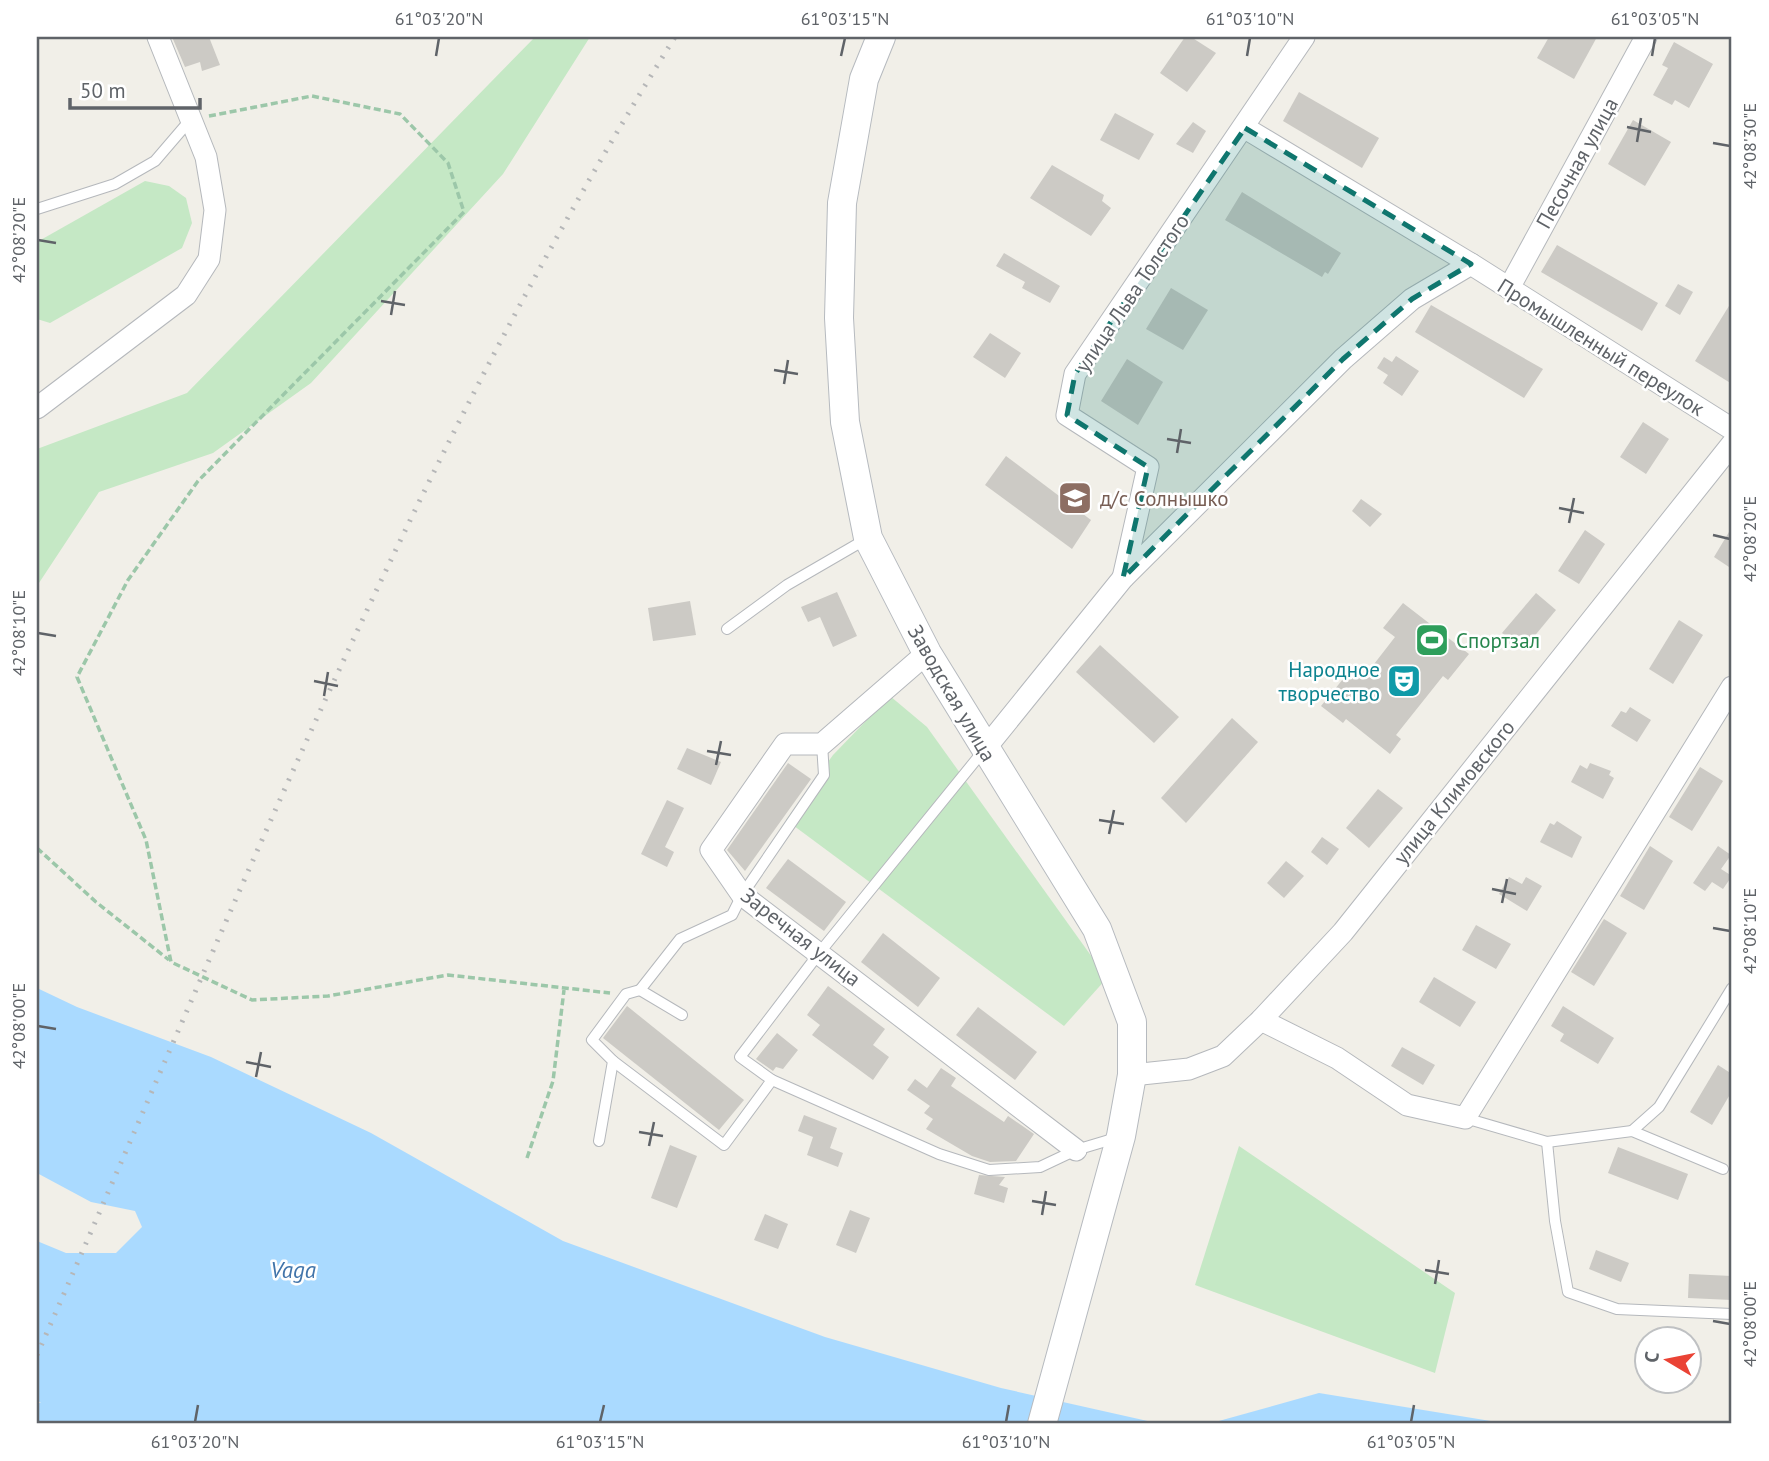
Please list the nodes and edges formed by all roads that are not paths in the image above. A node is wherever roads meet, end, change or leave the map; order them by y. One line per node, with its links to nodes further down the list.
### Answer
1 (158, 37): 5 (street)
2 (881, 37): 13 (main road, Заводская улица)
3 (1304, 37): 6 (street, улица Льва Толстого)
4 (1646, 37): 9 (street, Песочная улица)
5 (191, 119): 7 (lane); 10 (street)
6 (1245, 128): 8 (street, Промышленный переулок); 14 (street, улица Льва Толстого)
7 (37, 209)
8 (1471, 264): 9 (street, Промышленный переулок); 14 (street)
9 (1509, 288): 11 (street, Промышленный переулок)
10 (37, 408)
11 (1732, 429)
12 (1732, 444): 25 (street, улица Климовского)
13 (867, 538): 15 (lane); 16 (main road, Заводская улица)
14 (1123, 578): 19 (street)
15 (727, 629)
16 (927, 653): 18 (street); 19 (main road, Заводская улица)
17 (1732, 687): 29 (street)
18 (822, 744): 20 (lane); 20 (street, Заречная улица)
19 (984, 750): 21 (lane); 27 (main road, Заводская улица)
20 (742, 895): 21 (street, Заречная улица); 23 (lane)
21 (820, 952): 28 (lane); 34 (street, Заречная улица)
22 (1732, 988): 30 (lane)
23 (640, 990): 24 (lane); 26 (lane)
24 (682, 1015)
25 (1261, 1020): 27 (street, улица Климовского); 29 (street)
26 (613, 1061): 28 (lane); 32 (lane)
27 (1132, 1075): 31 (main road, Заводская улица)
28 (772, 1080): 34 (lane)
29 (1465, 1118): 33 (lane)
30 (1632, 1131): 33 (lane); 35 (lane)
31 (1121, 1136): 34 (lane); 37 (main road, Заводская улица)
32 (599, 1141)
33 (1547, 1142): 36 (lane)
34 (1076, 1150)
35 (1723, 1169)
36 (1732, 1314)
37 (1042, 1424)

